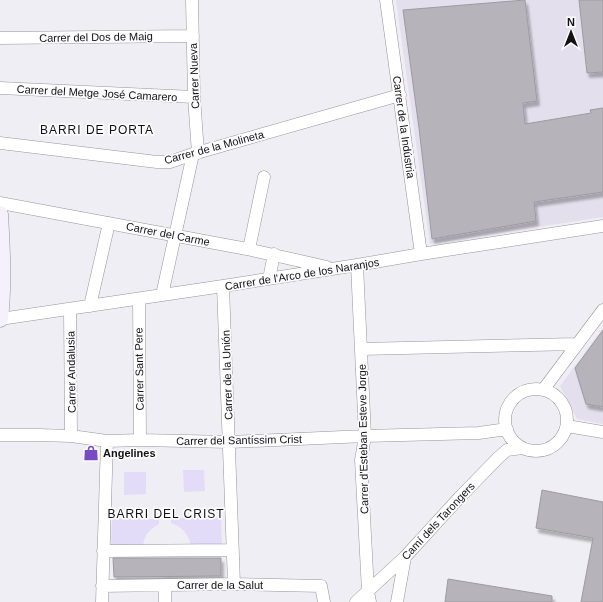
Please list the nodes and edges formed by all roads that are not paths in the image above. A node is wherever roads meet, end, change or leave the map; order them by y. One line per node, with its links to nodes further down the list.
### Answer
1 (192, 0): 3 (street, Carrer Nueva)
2 (386, 0): 6 (street, Carrer de la Indústria)
3 (193, 36): 4 (street, Carrer del Dos de Maig); 7 (street, Carrer Nueva)
4 (0, 38)
5 (0, 88): 7 (street, Carrer del Metge José Camarero)
6 (400, 95): 9 (street, Carrer de la Molineta); 18 (street, Carrer de la Indústria)
7 (194, 97): 9 (street, Carrer Nueva)
8 (0, 143): 9 (street, Carrer de la Molineta)
9 (195, 153): 15 (street, Carrer Nueva)
10 (264, 177): 16 (street)
11 (0, 203): 13 (street, Carrer del Carme)
12 (0, 222): 22 (street)
13 (109, 223): 15 (street, Carrer del Carme); 26 (street)
14 (600, 228): 18 (street, Carrer de l'Arco de los Naranjos)
15 (175, 235): 16 (street, Carrer del Carme); 24 (street, Carrer Nueva)
16 (250, 249): 17 (street, Carrer del Carme)
17 (274, 254): 20 (street, Carrer del Carme); 21 (street)
18 (421, 254): 19 (street, Carrer de l'Arco de los Naranjos)
19 (357, 265): 20 (street, Carrer de l'Arco de los Naranjos); 31 (street, Carrer d'Esteban Esteve Jorge)
20 (334, 268): 21 (street, Carrer de l'Arco de los Naranjos)
21 (269, 279): 23 (street, Carrer de l'Arco de los Naranjos)
22 (2, 285): 29 (street)
23 (223, 286): 24 (street, Carrer de l'Arco de los Naranjos); 41 (street, Carrer de la Unión)
24 (162, 296): 25 (street, Carrer de l'Arco de los Naranjos)
25 (139, 299): 26 (street, Carrer de l'Arco de los Naranjos); 39 (street, Carrer Sant Pere)
26 (90, 306): 27 (street, Carrer de l'Arco de los Naranjos)
27 (70, 309): 29 (street, Carrer de l'Arco de los Naranjos); 37 (street, Carrer Andalusia)
28 (603, 310): 30 (street)
29 (0, 319)
30 (577, 344): 31 (street, Carrer d'Esteban Esteve Jorge); 32 (street)
31 (361, 349): 38 (street, Carrer d'Esteban Esteve Jorge)
32 (543, 390): 33 (street); 35 (street)
33 (567, 426): 34 (street); 42 (street)
34 (603, 432)
35 (509, 434): 38 (street, Carrer del Santíssim Crist); 42 (street)
36 (0, 435): 37 (street, Carrer del Santíssim Crist)
37 (71, 436): 40 (street, Carrer del Santíssim Crist)
38 (365, 436): 41 (street, Carrer del Santíssim Crist); 49 (street, Carrer d'Esteban Esteve Jorge)
39 (140, 440): 40 (street, Carrer del Santíssim Crist); 41 (street, Carrer del Santíssim Crist)
40 (106, 441): 44 (street)
41 (230, 442): 43 (street, Carrer de la Unión)
42 (522, 448): 45 (street, Camí dels Tarongers)
43 (233, 550): 44 (street); 46 (street, Carrer de la Unión)
44 (104, 551): 47 (street)
45 (405, 557): 49 (street, Camí dels Tarongers); 54 (street)
46 (234, 584): 48 (street, Carrer de la Salut); 52 (street, Carrer de la Salut)
47 (102, 586): 48 (street, Carrer de la Salut); 50 (street)
48 (165, 586): 51 (street)
49 (369, 596): 53 (street, Camí dels Tarongers)
50 (102, 602)
51 (165, 602)
52 (324, 602)
53 (356, 602)
54 (396, 602)

